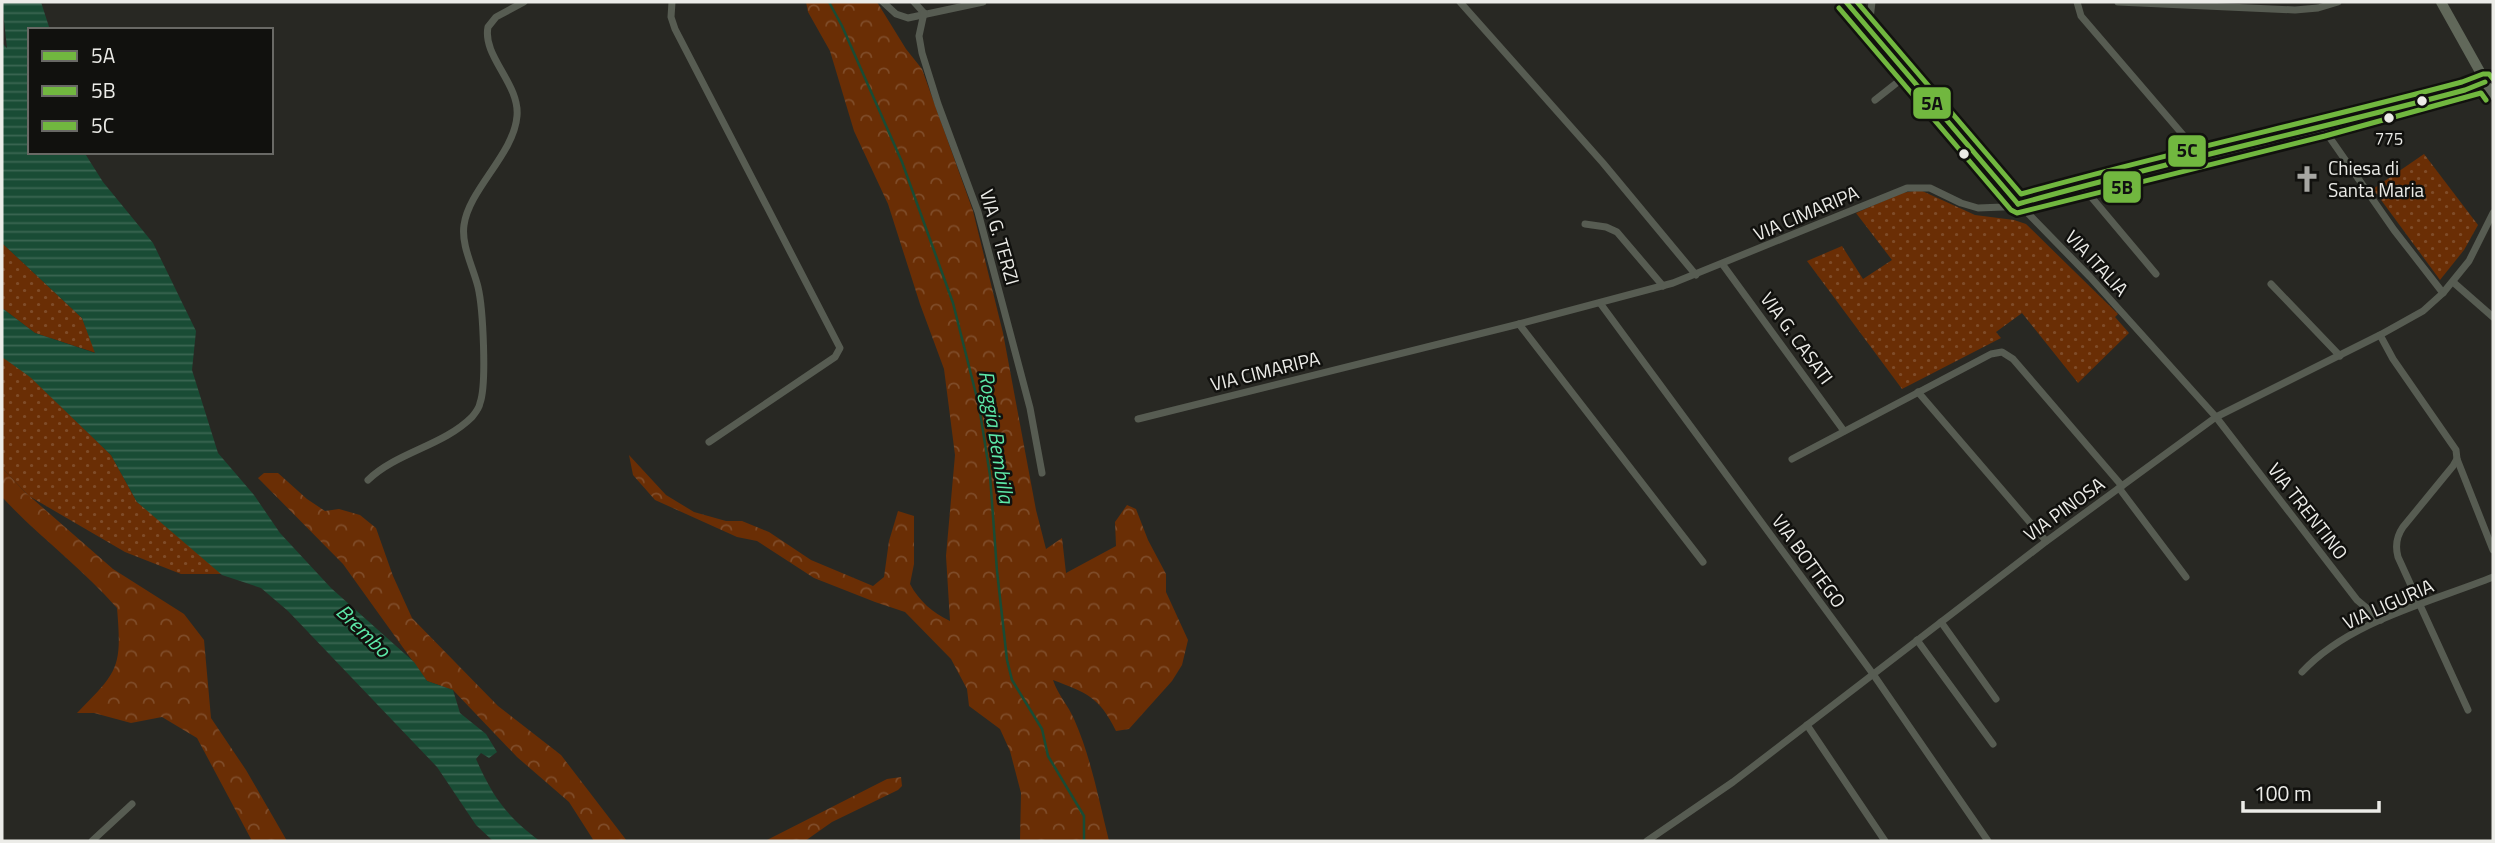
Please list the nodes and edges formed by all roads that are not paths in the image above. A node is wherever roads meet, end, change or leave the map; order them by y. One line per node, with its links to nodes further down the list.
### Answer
1 (524, 2): 46 (street)
2 (671, 2): 42 (street)
3 (883, 2): 14 (street)
4 (914, 2): 14 (street)
5 (984, 2): 14 (street)
6 (1460, 2): 28 (street)
7 (1846, 2): 15 (street, VIA ITALIA)
8 (1872, 2): 15 (street)
9 (2077, 2): 21 (street)
10 (2118, 2): 13 (street)
11 (2338, 2): 13 (street)
12 (2441, 2): 17 (street)
13 (2316, 5)
14 (924, 13): 45 (street, VIA G. TERZI)
15 (1869, 28): 16 (street, VIA ITALIA)
16 (1908, 74): 19 (street); 23 (street, VIA ITALIA)
17 (2485, 82): 18 (street); 20 (street, VIA CIMARIPA)
18 (2493, 95)
19 (1875, 100)
20 (2323, 128): 21 (street, VIA CIMARIPA); 32 (street)
21 (2202, 157): 22 (street, VIA CIMARIPA)
22 (2081, 186): 23 (street, VIA CIMARIPA); 27 (street)
23 (2018, 204): 26 (street, VIA CIMARIPA); 39 (street, VIA ITALIA)
24 (2493, 213): 29 (street, VIA PINOSA)
25 (1585, 224): 31 (street)
26 (1723, 265): 28 (street, VIA CIMARIPA); 41 (street, VIA G. CASATI)
27 (2156, 274)
28 (1696, 275): 31 (street, VIA CIMARIPA)
29 (2453, 282): 32 (street, VIA PINOSA); 34 (street)
30 (2271, 284): 37 (street)
31 (1663, 286): 33 (street, VIA CIMARIPA)
32 (2443, 293): 36 (street, VIA PINOSA)
33 (1600, 303): 35 (street, VIA CIMARIPA); 58 (street, VIA BOTTEGO)
34 (2493, 317)
35 (1518, 324): 40 (street, VIA CIMARIPA); 50 (street)
36 (2380, 335): 37 (street, VIA PINOSA); 43 (street)
37 (2340, 356): 39 (street, VIA PINOSA)
38 (1918, 392): 41 (street); 47 (street); 48 (street)
39 (2216, 417): 47 (street, VIA PINOSA); 54 (street, VIA TRENTINO)
40 (1138, 418)
41 (1844, 431): 44 (street)
42 (709, 442)
43 (2457, 458): 49 (street); 53 (street)
44 (1792, 459)
45 (1042, 473)
46 (368, 481)
47 (2121, 486): 48 (street, VIA PINOSA); 51 (street)
48 (2046, 541): 55 (street, VIA PINOSA)
49 (2493, 550)
50 (1703, 562)
51 (2186, 577)
52 (2493, 577): 53 (street, VIA LIGURIA)
53 (2420, 604): 54 (street, VIA LIGURIA); 60 (street)
54 (2381, 620): 57 (street, VIA LIGURIA)
55 (1941, 622): 56 (street, VIA PINOSA); 59 (street)
56 (1917, 640): 58 (street, VIA PINOSA); 62 (street)
57 (2302, 672)
58 (1873, 674): 61 (street, VIA PINOSA); 67 (street, VIA BOTTEGO)
59 (1996, 699)
60 (2468, 710)
61 (1807, 725): 65 (street, VIA PINOSA); 66 (street)
62 (1993, 744)
63 (132, 804): 64 (street)
64 (92, 841)
65 (1647, 841)
66 (1885, 841)
67 (1988, 841)

